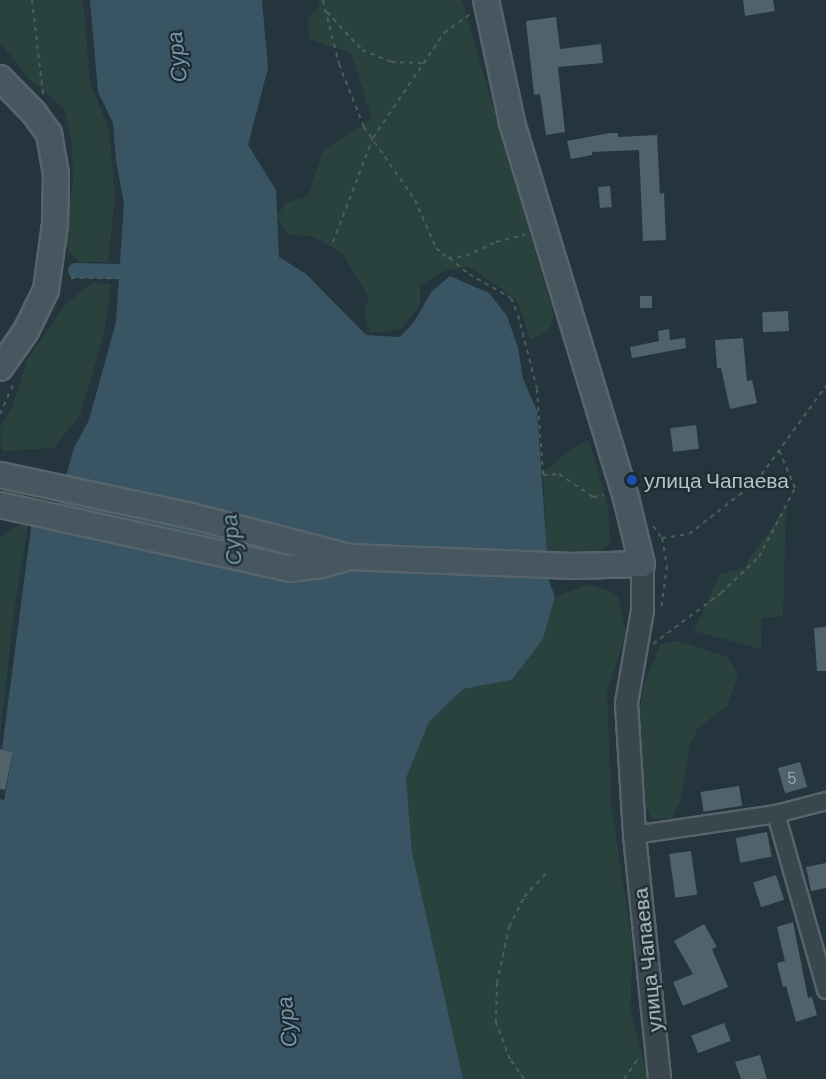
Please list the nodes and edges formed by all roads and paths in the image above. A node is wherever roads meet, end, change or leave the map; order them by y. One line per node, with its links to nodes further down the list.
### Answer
1 (32, 0): 7 (path)
2 (322, 0): 4 (path)
3 (486, 1): 5 (path); 22 (main road, улица Чапаева)
4 (325, 10): 5 (path); 8 (path)
5 (424, 63): 8 (path)
6 (0, 78): 14 (main road)
7 (44, 96)
8 (372, 138): 10 (path); 11 (path)
9 (530, 233): 11 (path)
10 (333, 242)
11 (448, 258): 18 (path)
12 (70, 278): 13 (path)
13 (118, 278)
14 (0, 368)
15 (826, 386): 16 (path)
16 (779, 450): 20 (path); 23 (path)
17 (10, 477): 21 (main road)
18 (613, 492)
19 (2, 506): 21 (main road)
20 (662, 538)
21 (349, 557): 22 (main road)
22 (642, 564): 23 (street, улица Чапаева)
23 (634, 658): 26 (street, улица Чапаева)
24 (826, 801): 25 (street)
25 (776, 814): 26 (street); 28 (street)
26 (634, 835): 30 (street, улица Чапаева)
27 (547, 872): 29 (path)
28 (826, 990)
29 (524, 1079)
30 (659, 1079)

